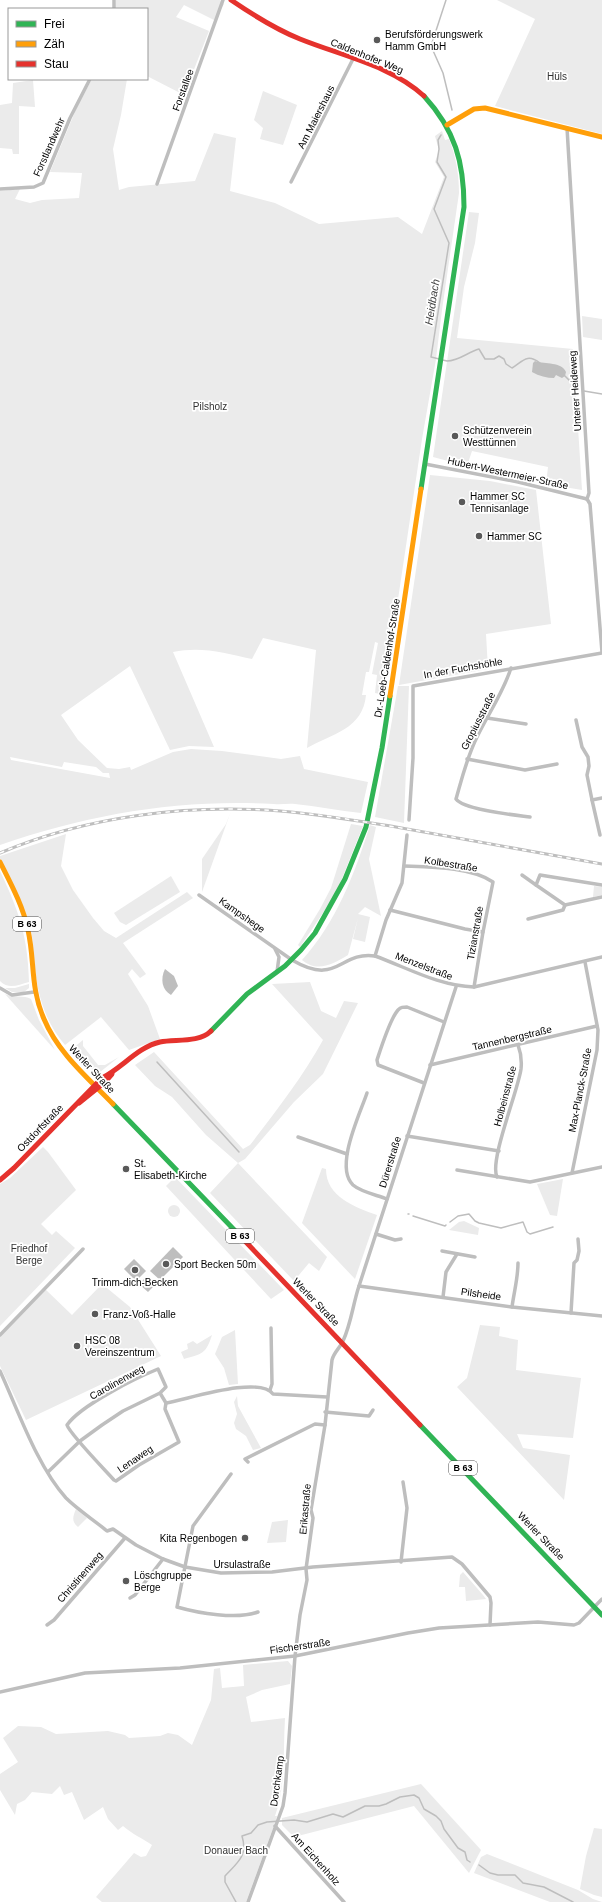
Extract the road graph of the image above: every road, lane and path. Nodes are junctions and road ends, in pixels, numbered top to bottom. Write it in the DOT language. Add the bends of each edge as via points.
graph roads {
  1 [pos="223,0"];
  2 [pos="231,0"];
  3 [pos="353,59"];
  4 [pos="89,80"];
  5 [pos="447,125"];
  6 [pos="567,128"];
  7 [pos="602,137"];
  8 [pos="291,182"];
  9 [pos="156,184"];
  10 [pos="0,189"];
  11 [pos="425,464"];
  12 [pos="587,499"];
  13 [pos="600,624"];
  14 [pos="602,652"];
  15 [pos="511,668"];
  16 [pos="487,718"];
  17 [pos="576,720"];
  18 [pos="526,724"];
  19 [pos="468,759"];
  20 [pos="557,764"];
  21 [pos="602,798"];
  22 [pos="592,800"];
  23 [pos="530,817"];
  24 [pos="408,820"];
  25 [pos="407,835"];
  26 [pos="600,835"];
  27 [pos="0,862"];
  28 [pos="404,866"];
  29 [pos="522,875"];
  30 [pos="493,882"];
  31 [pos="602,885"];
  32 [pos="536,886"];
  33 [pos="199,895"];
  34 [pos="602,897"];
  35 [pos="565,905"];
  36 [pos="390,910"];
  37 [pos="528,919"];
  38 [pos="482,932"];
  39 [pos="274,948"];
  40 [pos="375,956"];
  41 [pos="602,957"];
  42 [pos="292,960"];
  43 [pos="585,962"];
  44 [pos="277,972"];
  45 [pos="456,986"];
  46 [pos="474,987"];
  47 [pos="0,988"];
  48 [pos="34,992"];
  49 [pos="444,1022"];
  50 [pos="597,1026"];
  51 [pos="518,1044"];
  52 [pos="430,1065"];
  53 [pos="424,1083"];
  54 [pos="96,1087"];
  55 [pos="367,1093"];
  56 [pos="407,1136"];
  57 [pos="298,1137"];
  58 [pos="498,1150"];
  59 [pos="347,1154"];
  60 [pos="602,1167"];
  61 [pos="457,1170"];
  62 [pos="572,1173"];
  63 [pos="497,1177"];
  64 [pos="0,1180"];
  65 [pos="387,1199"];
  66 [pos="376,1234"];
  67 [pos="401,1239"];
  68 [pos="578,1239"];
  69 [pos="83,1249"];
  70 [pos="442,1251"];
  71 [pos="457,1254"];
  72 [pos="475,1257"];
  73 [pos="518,1263"];
  74 [pos="359,1286"];
  75 [pos="443,1298"];
  76 [pos="512,1307"];
  77 [pos="572,1313"];
  78 [pos="602,1316"];
  79 [pos="271,1328"];
  80 [pos="0,1334"];
  81 [pos="343,1343"];
  82 [pos="0,1371"];
  83 [pos="270,1390"];
  84 [pos="160,1393"];
  85 [pos="327,1397"];
  86 [pos="166,1404"];
  87 [pos="373,1410"];
  88 [pos="325,1412"];
  89 [pos="325,1425"];
  90 [pos="69,1429"];
  91 [pos="80,1441"];
  92 [pos="248,1462"];
  93 [pos="48,1472"];
  94 [pos="231,1474"];
  95 [pos="403,1482"];
  96 [pos="124,1538"];
  97 [pos="163,1559"];
  98 [pos="401,1562"];
  99 [pos="185,1567"];
  100 [pos="306,1569"];
  101 [pos="130,1598"];
  102 [pos="602,1599"];
  103 [pos="595,1607"];
  104 [pos="258,1612"];
  105 [pos="602,1615"];
  106 [pos="47,1625"];
  107 [pos="490,1625"];
  108 [pos="295,1656"];
  109 [pos="0,1692"];
  110 [pos="277,1822"];
  111 [pos="248,1902"];
  112 [pos="344,1902"];
  1 -- 9 [label="street, Forstallee"];
  2 -- 3 [label="main road, Caldenhofer Weg" via="299,39"];
  3 -- 5 [label="main road, Caldenhofer Weg" via="388,72 408,83 429,101"];
  3 -- 8 [label="street, Am Maiershaus"];
  4 -- 10 [label="street, Forstlandwehr" via="70,118 43,183 34,187"];
  5 -- 6 [label="main road" via="469,111 485,108"];
  5 -- 11 [label="main road, Dr.-Loeb-Caldenhof-Straße" via="459,151 464,172 464,207"];
  6 -- 7 [label="main road"];
  6 -- 12 [label="street, Unterer Heideweg" via="589,493"];
  11 -- 12 [label="street, Hubert-Westermeier-Straße" via="518,482"];
  11 -- 42 [label="main road, Dr.-Loeb-Caldenhof-Straße" via="369,815 352,864 337,894 315,933"];
  12 -- 13 [label="street, Unterer Heideweg" via="590,504"];
  13 -- 14 [label="street, Unterer Heideweg"];
  14 -- 15 [label="street, In der Fuchshöhle"];
  15 -- 16 [label="street, Gropiusstraße"];
  15 -- 24 [label="street, In der Fuchshöhle" via="413,686 413,758"];
  16 -- 18 [label="street"];
  16 -- 19 [label="street, Gropiusstraße"];
  17 -- 22 [label="street" via="582,747 588,757 587,775"];
  19 -- 20 [label="street" via="525,770"];
  19 -- 23 [label="street, Gropiusstraße" via="456,799 459,803"];
  21 -- 22 [label="street"];
  22 -- 26 [label="street"];
  25 -- 28 [label="street"];
  27 -- 48 [label="main road, Werler Straße / B 63" via="26,923"];
  28 -- 30 [label="street, Kolbestraße" via="432,867 473,874"];
  28 -- 36 [label="street" via="402,883"];
  29 -- 32 [label="street"];
  30 -- 38 [label="street, Tizianstraße"];
  31 -- 32 [label="street" via="540,875"];
  32 -- 35 [label="street"];
  33 -- 39 [label="street, Kampshege"];
  34 -- 35 [label="street"];
  35 -- 37 [label="street" via="563,910"];
  36 -- 38 [label="street"];
  36 -- 40 [label="street"];
  38 -- 46 [label="street, Tizianstraße"];
  39 -- 42 [label="street, Kampshege"];
  39 -- 44 [label="street" via="279,962"];
  40 -- 42 [label="street, Menzelstraße" via="362,955 332,969 319,971"];
  40 -- 45 [label="street, Menzelstraße" via="439,982"];
  41 -- 43 [label="street, Menzelstraße"];
  42 -- 44 [label="main road, Dr.-Loeb-Caldenhof-Straße"];
  43 -- 46 [label="street, Menzelstraße"];
  43 -- 50 [label="street, Max-Planck-Straße"];
  44 -- 54 [label="main road, Dr.-Loeb-Caldenhof-Straße" via="247,994 209,1033 193,1039 154,1044 104,1077"];
  45 -- 46 [label="street, Menzelstraße"];
  45 -- 49 [label="street, Dürerstraße"];
  47 -- 48 [label="street" via="12,995"];
  48 -- 54 [label="main road, Werler Straße / B 63" via="55,1041"];
  49 -- 52 [label="street, Dürerstraße"];
  49 -- 53 [label="street" via="402,1007 397,1010 377,1060 378,1065"];
  50 -- 51 [label="street, Tannenbergstraße"];
  50 -- 62 [label="street, Max-Planck-Straße" via="597,1050"];
  51 -- 52 [label="street, Tannenbergstraße"];
  51 -- 58 [label="street, Holbeinstraße" via="521,1070"];
  52 -- 53 [label="street, Dürerstraße"];
  53 -- 56 [label="street, Dürerstraße"];
  54 -- 64 [label="main road, Ostdorfstraße"];
  54 -- 81 [label="main road, Werler Straße / B 63"];
  55 -- 59 [label="street"];
  56 -- 58 [label="street"];
  56 -- 65 [label="street, Dürerstraße"];
  57 -- 59 [label="street"];
  58 -- 63 [label="street, Holbeinstraße" via="495,1169"];
  59 -- 65 [label="street" via="346,1169 349,1181 359,1189"];
  60 -- 62 [label="street"];
  61 -- 63 [label="street"];
  62 -- 63 [label="street" via="530,1182"];
  65 -- 66 [label="street, Dürerstraße"];
  66 -- 67 [label="street" via="395,1240"];
  66 -- 74 [label="street, Dürerstraße"];
  68 -- 77 [label="street" via="579,1251 574,1263"];
  69 -- 80 [label="street"];
  70 -- 71 [label="street"];
  71 -- 72 [label="street"];
  71 -- 75 [label="street" via="446,1272"];
  73 -- 76 [label="street"];
  74 -- 75 [label="street, Pilsheide"];
  74 -- 81 [label="street, Dürerstraße"];
  75 -- 76 [label="street, Pilsheide"];
  76 -- 77 [label="street, Pilsheide"];
  77 -- 78 [label="street, Pilsheide"];
  79 -- 83 [label="street"];
  81 -- 85 [label="street, Erikastraße" via="336,1350 332,1360"];
  81 -- 103 [label="main road, Werler Straße / B 63"];
  82 -- 93 [label="street, Ursulastraße"];
  83 -- 85 [label="street" via="273,1394"];
  83 -- 86 [label="street" via="258,1387 227,1389"];
  84 -- 86 [label="street, Lenaweg"];
  84 -- 90 [label="street, Carolinenweg" via="166,1387 158,1369 102,1398 69,1422"];
  84 -- 91 [label="street" via="123,1411"];
  85 -- 88 [label="street, Erikastraße"];
  86 -- 91 [label="street, Lenaweg" via="165,1409 179,1442 116,1481"];
  87 -- 88 [label="street" via="369,1416"];
  88 -- 89 [label="street, Erikastraße"];
  89 -- 92 [label="street" via="315,1424 245,1459"];
  89 -- 100 [label="street, Erikastraße" via="315,1483"];
  90 -- 91 [label="street, Lenaweg"];
  91 -- 93 [label="street"];
  93 -- 96 [label="street, Ursulastraße" via="67,1499 107,1531 113,1529"];
  94 -- 99 [label="street" via="193,1526"];
  95 -- 98 [label="street" via="406,1508"];
  96 -- 97 [label="street, Ursulastraße"];
  96 -- 106 [label="street, Christinenweg"];
  97 -- 99 [label="street, Ursulastraße"];
  97 -- 101 [label="street"];
  98 -- 100 [label="street, Ursulastraße" via="359,1563"];
  98 -- 107 [label="street, Ursulastraße" via="447,1557 459,1561 490,1598"];
  99 -- 100 [label="street, Ursulastraße" via="204,1571 244,1573"];
  99 -- 104 [label="street" via="177,1607 220,1614 252,1615"];
  100 -- 108 [label="street, Erikastraße" via="307,1580"];
  102 -- 103 [label="street, Fischerstraße"];
  103 -- 105 [label="main road, Werler Straße / B 63"];
  103 -- 107 [label="street, Fischerstraße" via="574,1625 538,1622"];
  107 -- 108 [label="street, Fischerstraße" via="439,1628"];
  108 -- 109 [label="street, Fischerstraße" via="192,1667 92,1672"];
  108 -- 110 [label="street, Dorchkamp" via="285,1793"];
  110 -- 111 [label="street, Dorchkamp"];
  110 -- 112 [label="street, Am Eichenholz"];
}
